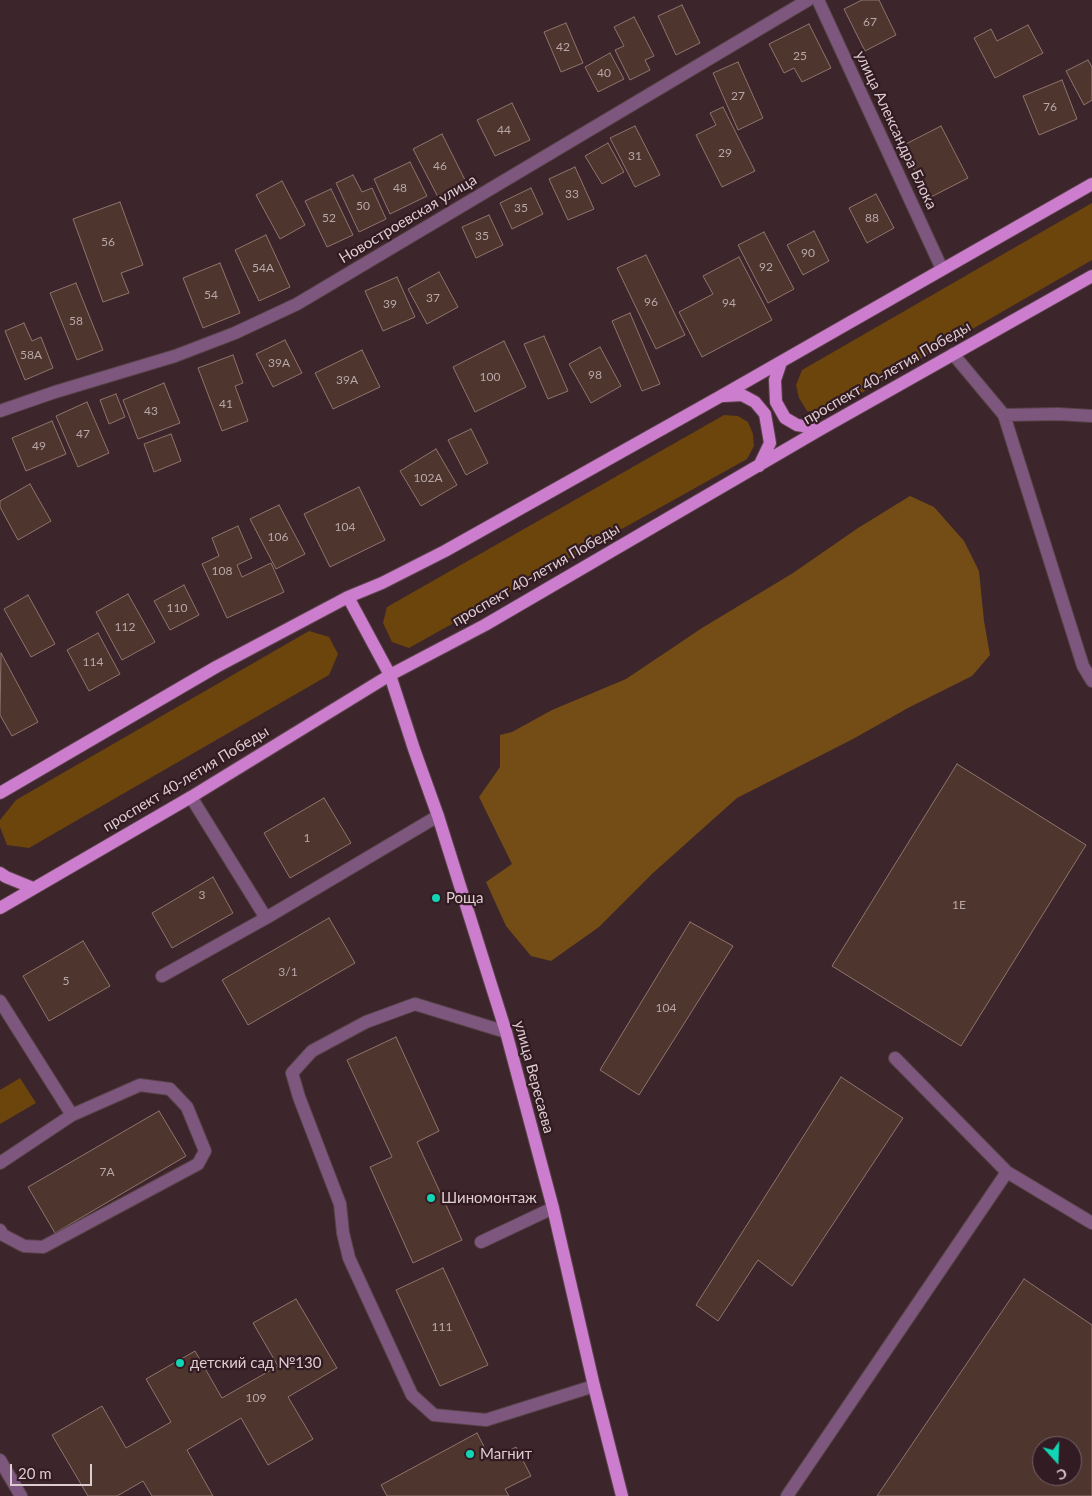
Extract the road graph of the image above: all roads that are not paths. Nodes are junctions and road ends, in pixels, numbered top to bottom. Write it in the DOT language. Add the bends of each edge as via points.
graph roads {
  1 [pos="808,0"];
  2 [pos="824,2"];
  3 [pos="1092,184"];
  4 [pos="942,269"];
  5 [pos="1092,276"];
  6 [pos="953,354"];
  7 [pos="781,362"];
  8 [pos="721,396"];
  9 [pos="0,411"];
  10 [pos="1004,415"];
  11 [pos="1092,416"];
  12 [pos="821,429"];
  13 [pos="759,466"];
  14 [pos="348,597"];
  15 [pos="390,675"];
  16 [pos="1092,681"];
  17 [pos="0,793"];
  18 [pos="192,797"];
  19 [pos="438,816"];
  20 [pos="0,873"];
  21 [pos="33,888"];
  22 [pos="0,908"];
  23 [pos="266,918"];
  24 [pos="162,976"];
  25 [pos="0,1001"];
  26 [pos="506,1032"];
  27 [pos="895,1058"];
  28 [pos="72,1115"];
  29 [pos="0,1163"];
  30 [pos="1007,1172"];
  31 [pos="553,1208"];
  32 [pos="1092,1223"];
  33 [pos="0,1230"];
  34 [pos="481,1242"];
  35 [pos="594,1386"];
  36 [pos="0,1460"];
  37 [pos="618,1495"];
  38 [pos="21,1496"];
  39 [pos="787,1496"];
  1 -- 9 [label="street, Новостроевская улица" via="297,304 175,356"];
  2 -- 4 [label="street, улица Александра Блока"];
  3 -- 4 [label="main road"];
  4 -- 7 [label="main road"];
  5 -- 6 [label="main road, проспект 40-летия Победы"];
  6 -- 10 [label="street"];
  6 -- 12 [label="main road, проспект 40-летия Победы"];
  7 -- 8 [label="main road"];
  7 -- 12 [label="main road" via="775,380 776,402 785,418 797,425"];
  8 -- 13 [label="main road" via="742,395 755,402 765,414 770,442"];
  8 -- 14 [label="main road" via="445,550"];
  10 -- 11 [label="street"];
  10 -- 16 [label="street" via="1083,666"];
  12 -- 13 [label="main road, проспект 40-летия Победы"];
  13 -- 15 [label="main road, проспект 40-летия Победы" via="485,625"];
  14 -- 15 [label="main road, улица Вересаева"];
  14 -- 17 [label="main road" via="216,667"];
  15 -- 18 [label="main road, проспект 40-летия Победы"];
  15 -- 19 [label="main road, улица Вересаева"];
  18 -- 21 [label="main road, проспект 40-летия Победы"];
  18 -- 23 [label="street"];
  19 -- 23 [label="street"];
  19 -- 26 [label="main road, улица Вересаева"];
  20 -- 21 [label="main road"];
  21 -- 22 [label="main road, проспект 40-летия Победы"];
  23 -- 24 [label="street"];
  25 -- 28 [label="street"];
  26 -- 31 [label="main road, улица Вересаева"];
  26 -- 35 [label="street" via="415,1004 366,1022 312,1051 292,1073 340,1204 349,1258 412,1395 434,1415 486,1420"];
  27 -- 30 [label="street"];
  28 -- 29 [label="street"];
  28 -- 33 [label="street" via="140,1085 170,1089 187,1107 206,1151 198,1164 43,1246 24,1246"];
  30 -- 32 [label="street"];
  30 -- 39 [label="street"];
  31 -- 34 [label="street"];
  31 -- 35 [label="main road, улица Вересаева"];
  35 -- 37 [label="main road, улица Вересаева"];
  36 -- 38 [label="street"];
}
